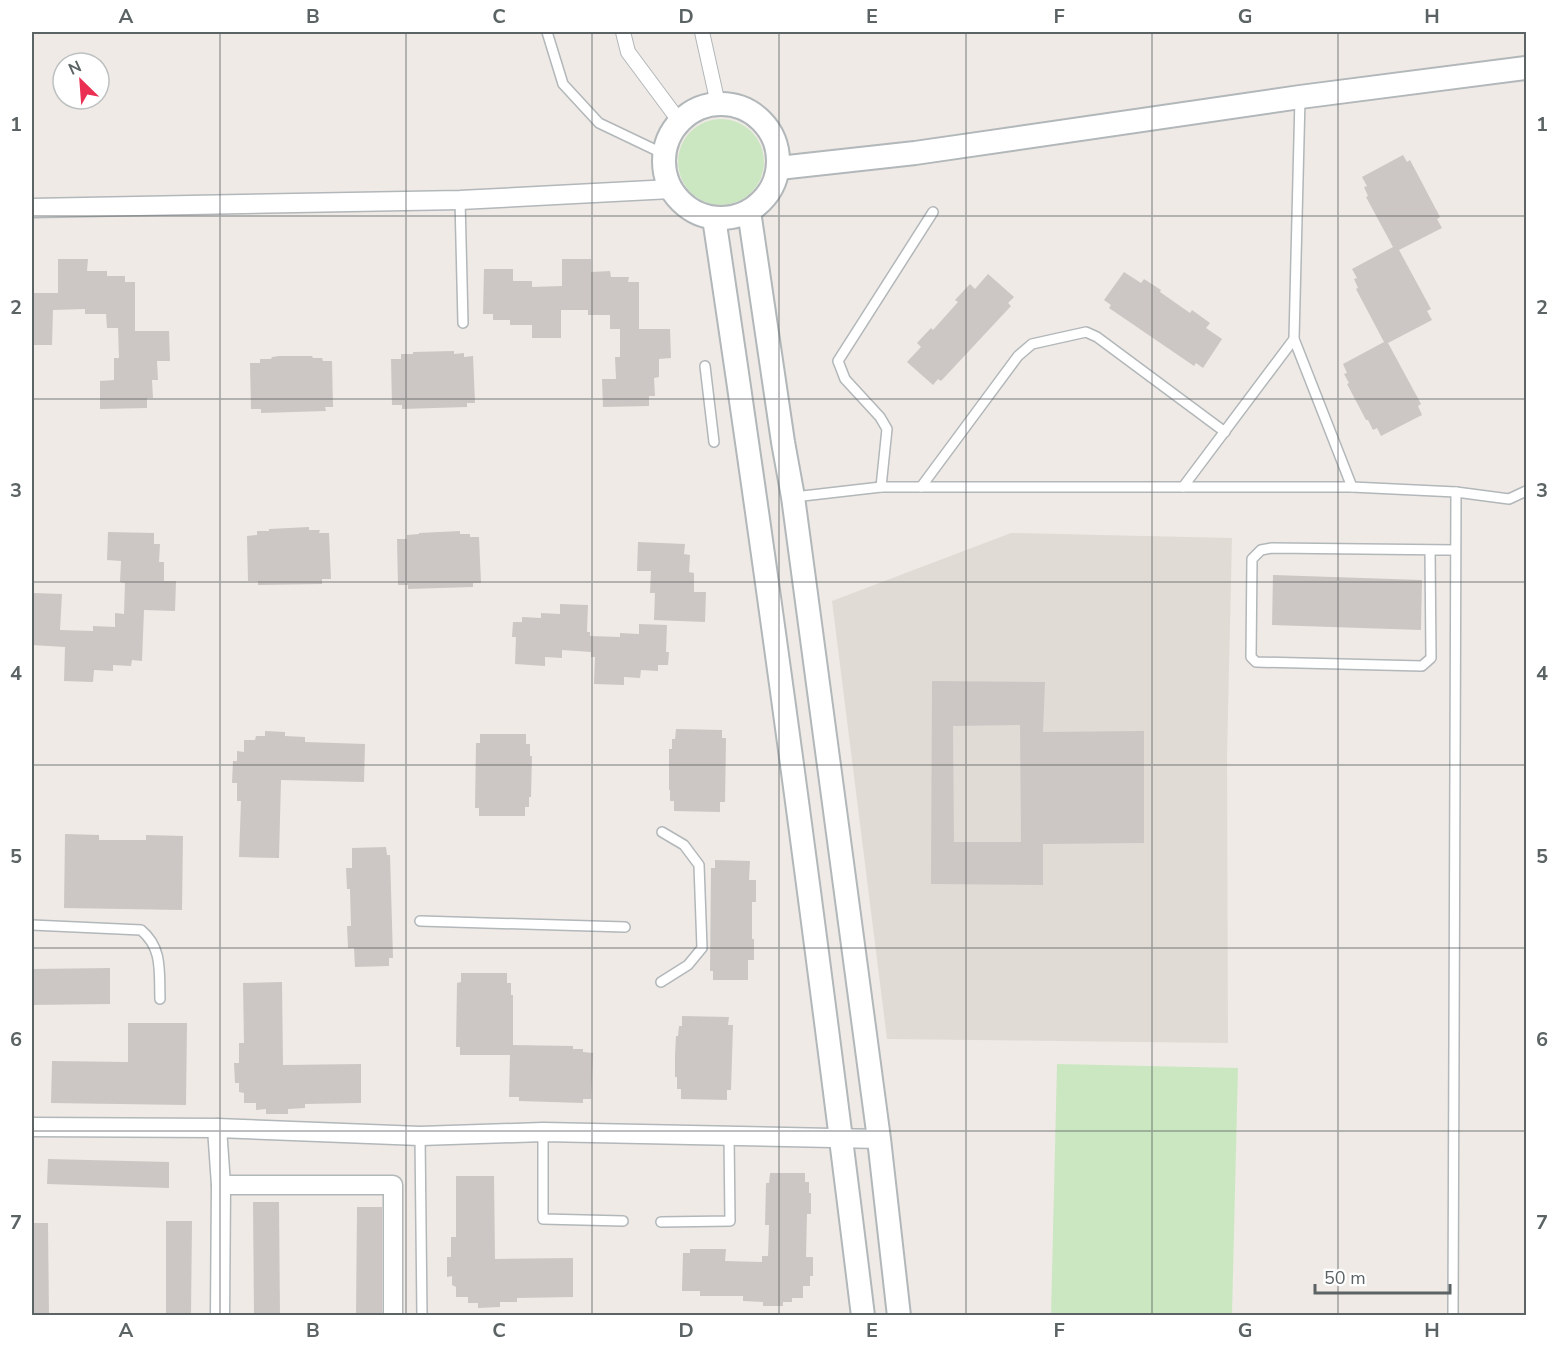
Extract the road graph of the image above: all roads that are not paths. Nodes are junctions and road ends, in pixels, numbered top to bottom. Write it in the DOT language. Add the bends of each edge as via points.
graph roads {
  1 [pos="547,32"];
  2 [pos="623,32"];
  3 [pos="702,32"];
  4 [pos="1527,68"];
  5 [pos="1300,97"];
  6 [pos="718,104"];
  7 [pos="680,122"];
  8 [pos="664,154"];
  9 [pos="779,168"];
  10 [pos="671,189"];
  11 [pos="460,201"];
  12 [pos="32,208"];
  13 [pos="749,211"];
  14 [pos="933,212"];
  15 [pos="714,218"];
  16 [pos="463,322"];
  17 [pos="1294,339"];
  18 [pos="705,366"];
  19 [pos="1225,432"];
  20 [pos="714,442"];
  21 [pos="1183,487"];
  22 [pos="1352,487"];
  23 [pos="881,488"];
  24 [pos="921,488"];
  25 [pos="1527,491"];
  26 [pos="1456,492"];
  27 [pos="793,497"];
  28 [pos="1430,550"];
  29 [pos="1455,550"];
  30 [pos="662,832"];
  31 [pos="420,921"];
  32 [pos="32,926"];
  33 [pos="625,927"];
  34 [pos="661,982"];
  35 [pos="160,999"];
  36 [pos="32,1127"];
  37 [pos="218,1128"];
  38 [pos="543,1132"];
  39 [pos="420,1136"];
  40 [pos="729,1136"];
  41 [pos="841,1139"];
  42 [pos="879,1139"];
  43 [pos="221,1185"];
  44 [pos="623,1221"];
  45 [pos="662,1222"];
  46 [pos="220,1316"];
  47 [pos="393,1316"];
  48 [pos="422,1316"];
  49 [pos="863,1316"];
  50 [pos="899,1316"];
  51 [pos="1453,1316"];
  1 -- 8 [label="lane" via="563,84 599,123"];
  2 -- 7 [label="street" via="628,52"];
  3 -- 6 [label="street"];
  4 -- 5 [label="street"];
  5 -- 9 [label="street" via="915,153"];
  5 -- 17 [label="lane"];
  6 -- 7 [label="street" via="694,110"];
  6 -- 9 [label="street" via="746,109 761,119 772,133"];
  7 -- 8 [label="street" via="669,136"];
  8 -- 10 [label="street"];
  9 -- 13 [label="street" via="763,200"];
  10 -- 11 [label="street"];
  10 -- 15 [label="street" via="689,208"];
  11 -- 12 [label="street"];
  11 -- 16 [label="lane"];
  13 -- 15 [label="street"];
  13 -- 27 [label="street"];
  14 -- 23 [label="lane" via="838,361 845,379 887,429"];
  15 -- 41 [label="street" via="748,442"];
  17 -- 19 [label="lane"];
  17 -- 22 [label="lane"];
  18 -- 20 [label="lane"];
  19 -- 21 [label="lane"];
  19 -- 24 [label="lane" via="1086,332 1032,344 1018,356"];
  21 -- 22 [label="lane"];
  21 -- 24 [label="lane"];
  22 -- 26 [label="lane"];
  23 -- 24 [label="lane"];
  23 -- 27 [label="lane"];
  25 -- 26 [label="lane" via="1509,499"];
  26 -- 29 [label="lane"];
  27 -- 42 [label="street"];
  28 -- 28 [label="lane" via="1260,550 1252,559 1251,657 1256,662 1422,666 1431,658"];
  28 -- 29 [label="lane"];
  29 -- 51 [label="lane"];
  30 -- 34 [label="lane" via="684,845 699,865 702,948 687,965"];
  31 -- 33 [label="lane"];
  32 -- 35 [label="lane" via="141,930 151,938 157,952"];
  36 -- 37 [label="street"];
  37 -- 39 [label="street"];
  37 -- 43 [label="street"];
  38 -- 39 [label="street"];
  38 -- 40 [label="street"];
  38 -- 44 [label="lane" via="543,1219"];
  39 -- 48 [label="lane"];
  40 -- 41 [label="street"];
  40 -- 45 [label="lane" via="730,1221"];
  41 -- 42 [label="street"];
  41 -- 49 [label="street"];
  42 -- 50 [label="street"];
  43 -- 46 [label="street"];
  43 -- 47 [label="street" via="393,1185"];
}
